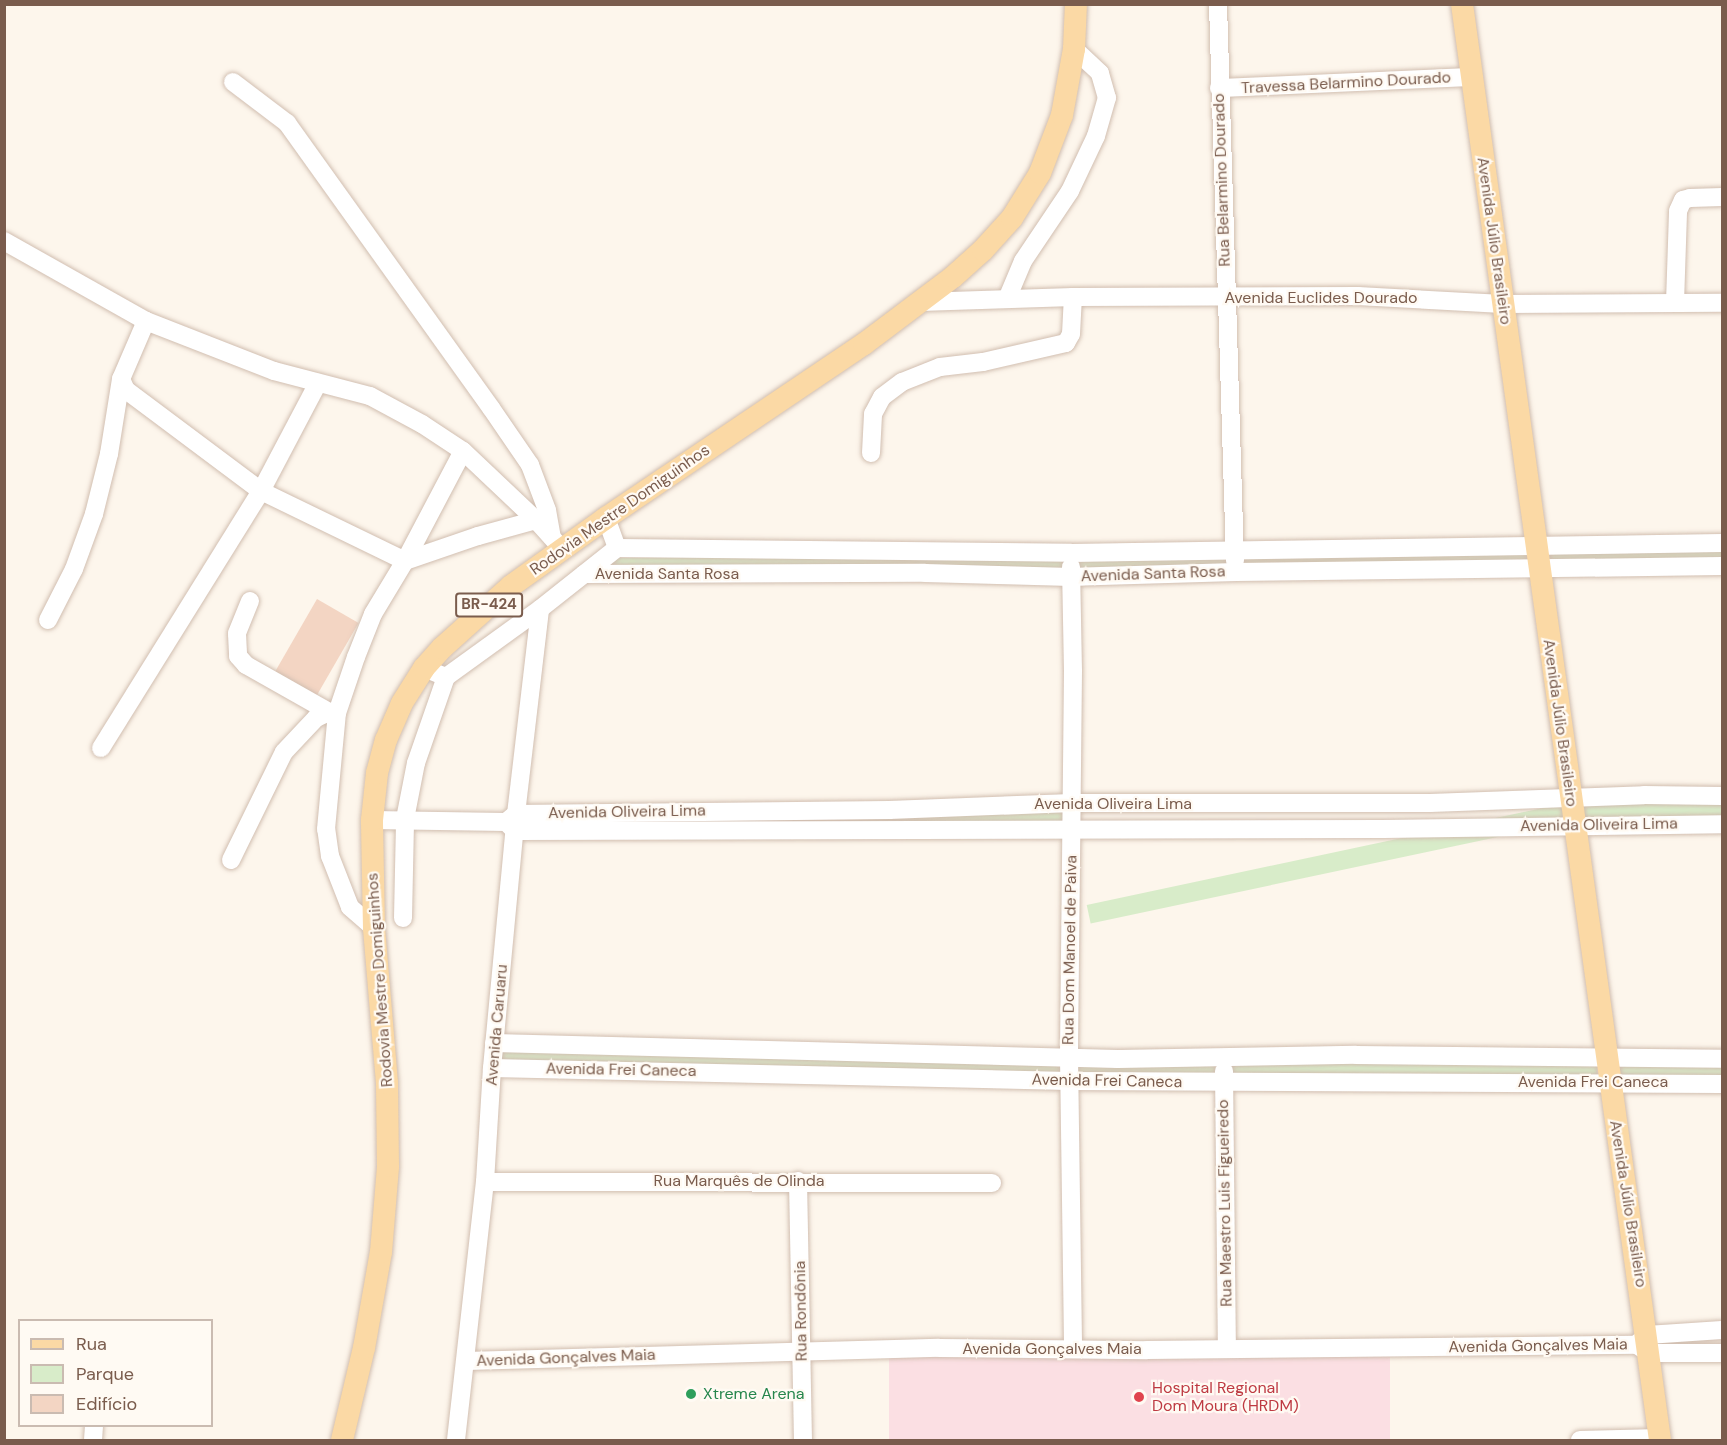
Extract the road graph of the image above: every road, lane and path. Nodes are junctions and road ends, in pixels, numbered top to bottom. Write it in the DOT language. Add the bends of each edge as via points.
graph roads {
  1 [pos="1076,4"];
  2 [pos="1218,4"];
  3 [pos="1462,4"];
  4 [pos="1074,49"];
  5 [pos="1472,77"];
  6 [pos="233,82"];
  7 [pos="1219,88"];
  8 [pos="1722,197"];
  9 [pos="4,241"];
  10 [pos="1072,297"];
  11 [pos="1226,297"];
  12 [pos="1007,299"];
  13 [pos="920,302"];
  14 [pos="1675,303"];
  15 [pos="1722,303"];
  16 [pos="1503,304"];
  17 [pos="146,321"];
  18 [pos="121,379"];
  19 [pos="318,382"];
  20 [pos="463,451"];
  21 [pos="871,453"];
  22 [pos="261,491"];
  23 [pos="606,518"];
  24 [pos="536,520"];
  25 [pos="557,543"];
  26 [pos="1722,543"];
  27 [pos="1536,546"];
  28 [pos="617,548"];
  29 [pos="1235,551"];
  30 [pos="1071,553"];
  31 [pos="405,561"];
  32 [pos="1722,566"];
  33 [pos="1539,570"];
  34 [pos="1236,572"];
  35 [pos="584,574"];
  36 [pos="1071,576"];
  37 [pos="250,601"];
  38 [pos="540,609"];
  39 [pos="48,620"];
  40 [pos="424,668"];
  41 [pos="446,677"];
  42 [pos="333,713"];
  43 [pos="101,748"];
  44 [pos="1722,796"];
  45 [pos="1570,800"];
  46 [pos="1072,803"];
  47 [pos="673,811"];
  48 [pos="405,819"];
  49 [pos="372,820"];
  50 [pos="512,822"];
  51 [pos="1722,824"];
  52 [pos="1574,825"];
  53 [pos="1071,829"];
  54 [pos="672,830"];
  55 [pos="231,860"];
  56 [pos="403,918"];
  57 [pos="374,928"];
  58 [pos="494,1043"];
  59 [pos="665,1047"];
  60 [pos="1069,1057"];
  61 [pos="1224,1057"];
  62 [pos="1606,1057"];
  63 [pos="1722,1059"];
  64 [pos="492,1068"];
  65 [pos="664,1070"];
  66 [pos="1069,1081"];
  67 [pos="1609,1081"];
  68 [pos="1224,1082"];
  69 [pos="1722,1084"];
  70 [pos="798,1181"];
  71 [pos="486,1182"];
  72 [pos="993,1183"];
  73 [pos="1722,1330"];
  74 [pos="1644,1344"];
  75 [pos="1073,1348"];
  76 [pos="1227,1349"];
  77 [pos="803,1350"];
  78 [pos="1722,1353"];
  79 [pos="466,1361"];
  80 [pos="1660,1439"];
  81 [pos="342,1440"];
  82 [pos="456,1440"];
  83 [pos="803,1440"];
  84 [pos="1580,1440"];
  1 -- 4 [label="main road, Rodovia Mestre Domiguinhos / BR-424"];
  2 -- 7 [label="street, Rua Belarmino Dourado"];
  3 -- 5 [label="main road, Avenida Júlio Brasileiro"];
  4 -- 12 [label="street" via="1100,74 1107,98 1096,136 1070,191 1023,261"];
  4 -- 13 [label="main road, Rodovia Mestre Domiguinhos / BR-424" via="1062,115 1040,173 1012,218 983,250"];
  5 -- 7 [label="street, Travessa Belarmino Dourado"];
  5 -- 16 [label="main road, Avenida Júlio Brasileiro"];
  6 -- 25 [label="street" via="287,123 491,408 530,465"];
  7 -- 11 [label="street, Rua Belarmino Dourado"];
  8 -- 14 [label="street" via="1683,200 1678,211"];
  9 -- 17 [label="street"];
  10 -- 11 [label="street, Avenida Euclides Dourado"];
  10 -- 12 [label="street, Avenida Euclides Dourado"];
  10 -- 21 [label="street" via="1071,334 1066,343 940,368 902,382 882,398 873,414"];
  11 -- 16 [label="street, Avenida Euclides Dourado" via="1358,296"];
  11 -- 29 [label="street, Rua Belarmino Dourado"];
  12 -- 13 [label="street, Avenida Euclides Dourado"];
  13 -- 23 [label="main road, Rodovia Mestre Domiguinhos / BR-424"];
  14 -- 15 [label="street, Avenida Euclides Dourado"];
  14 -- 16 [label="street, Avenida Euclides Dourado"];
  16 -- 27 [label="main road, Avenida Júlio Brasileiro"];
  17 -- 18 [label="street"];
  17 -- 19 [label="street" via="274,371"];
  18 -- 22 [label="street" via="126,390"];
  18 -- 39 [label="street" via="109,454 88,531"];
  19 -- 20 [label="street" via="370,396"];
  19 -- 22 [label="street"];
  20 -- 24 [label="street"];
  20 -- 31 [label="street"];
  22 -- 31 [label="street"];
  22 -- 43 [label="street"];
  23 -- 25 [label="main road, Rodovia Mestre Domiguinhos / BR-424"];
  23 -- 28 [label="street"];
  24 -- 25 [label="street"];
  24 -- 31 [label="street"];
  25 -- 40 [label="main road, Rodovia Mestre Domiguinhos / BR-424"];
  26 -- 27 [label="street, Avenida Santa Rosa"];
  27 -- 29 [label="street, Avenida Santa Rosa"];
  27 -- 33 [label="main road, Avenida Júlio Brasileiro"];
  28 -- 30 [label="street, Avenida Santa Rosa"];
  28 -- 35 [label="street"];
  29 -- 30 [label="street, Avenida Santa Rosa"];
  29 -- 34 [label="street, Rua Belarmino Dourado"];
  30 -- 36 [label="street, Rua Dom Manoel de Paiva"];
  31 -- 42 [label="street" via="373,614"];
  32 -- 33 [label="street, Avenida Santa Rosa"];
  33 -- 34 [label="street, Avenida Santa Rosa"];
  33 -- 45 [label="main road, Avenida Júlio Brasileiro"];
  34 -- 36 [label="street, Avenida Santa Rosa"];
  35 -- 36 [label="street, Avenida Santa Rosa"];
  35 -- 38 [label="street"];
  36 -- 46 [label="street, Rua Dom Manoel de Paiva"];
  37 -- 42 [label="street" via="237,634 238,656 246,665"];
  38 -- 41 [label="street"];
  38 -- 50 [label="street, Avenida Caruaru"];
  40 -- 41 [label="street"];
  40 -- 49 [label="main road, Rodovia Mestre Domiguinhos / BR-424" via="386,740 377,773"];
  41 -- 48 [label="street" via="416,763"];
  42 -- 55 [label="street" via="310,723 284,752"];
  42 -- 57 [label="street" via="326,812 330,856 350,907"];
  44 -- 45 [label="street, Avenida Oliveira Lima" via="1644,795"];
  45 -- 46 [label="street, Avenida Oliveira Lima"];
  45 -- 52 [label="main road, Avenida Júlio Brasileiro"];
  46 -- 47 [label="street, Avenida Oliveira Lima" via="889,810"];
  46 -- 53 [label="street, Rua Dom Manoel de Paiva"];
  47 -- 50 [label="street, Avenida Oliveira Lima"];
  47 -- 54 [label="street"];
  48 -- 49 [label="street, Avenida Oliveira Lima"];
  48 -- 50 [label="street, Avenida Oliveira Lima"];
  48 -- 56 [label="street"];
  49 -- 57 [label="main road, Rodovia Mestre Domiguinhos / BR-424"];
  50 -- 54 [label="street, Avenida Oliveira Lima"];
  50 -- 58 [label="street, Avenida Caruaru"];
  51 -- 52 [label="street, Avenida Oliveira Lima"];
  52 -- 53 [label="street, Avenida Oliveira Lima"];
  52 -- 62 [label="main road, Avenida Júlio Brasileiro"];
  53 -- 54 [label="street, Avenida Oliveira Lima"];
  53 -- 60 [label="street, Rua Dom Manoel de Paiva"];
  57 -- 81 [label="main road, Rodovia Mestre Domiguinhos / BR-424" via="387,1083 388,1166 381,1252"];
  58 -- 59 [label="street, Avenida Frei Caneca"];
  58 -- 64 [label="street, Avenida Caruaru"];
  59 -- 60 [label="street, Avenida Frei Caneca"];
  59 -- 65 [label="street"];
  60 -- 61 [label="street, Avenida Frei Caneca"];
  60 -- 66 [label="street, Rua Dom Manoel de Paiva"];
  61 -- 62 [label="street, Avenida Frei Caneca"];
  61 -- 68 [label="street, Rua Maestro Luis Figueiredo"];
  62 -- 63 [label="street, Avenida Frei Caneca"];
  62 -- 67 [label="main road, Avenida Júlio Brasileiro"];
  64 -- 65 [label="street, Avenida Frei Caneca"];
  64 -- 71 [label="street, Avenida Caruaru"];
  65 -- 66 [label="street, Avenida Frei Caneca"];
  66 -- 68 [label="street, Avenida Frei Caneca"];
  66 -- 75 [label="street, Rua Dom Manoel de Paiva"];
  67 -- 68 [label="street, Avenida Frei Caneca"];
  67 -- 69 [label="street, Avenida Frei Caneca"];
  67 -- 74 [label="main road, Avenida Júlio Brasileiro"];
  68 -- 76 [label="street, Rua Maestro Luis Figueiredo"];
  70 -- 71 [label="street, Rua Marquês de Olinda"];
  70 -- 72 [label="street, Rua Marquês de Olinda"];
  70 -- 77 [label="street, Rua Rondônia"];
  71 -- 79 [label="street, Avenida Caruaru"];
  73 -- 74 [label="street, Avenida Gonçalves Maia"];
  74 -- 76 [label="street, Avenida Gonçalves Maia"];
  74 -- 78 [label="street, Avenida Gonçalves Maia"];
  74 -- 80 [label="main road, Avenida Júlio Brasileiro"];
  75 -- 76 [label="street, Avenida Gonçalves Maia"];
  75 -- 77 [label="street, Avenida Gonçalves Maia"];
  77 -- 79 [label="street, Avenida Gonçalves Maia"];
  77 -- 83 [label="street, Rua Rondônia"];
  79 -- 82 [label="street, Avenida Caruaru"];
  80 -- 84 [label="street"];
}
